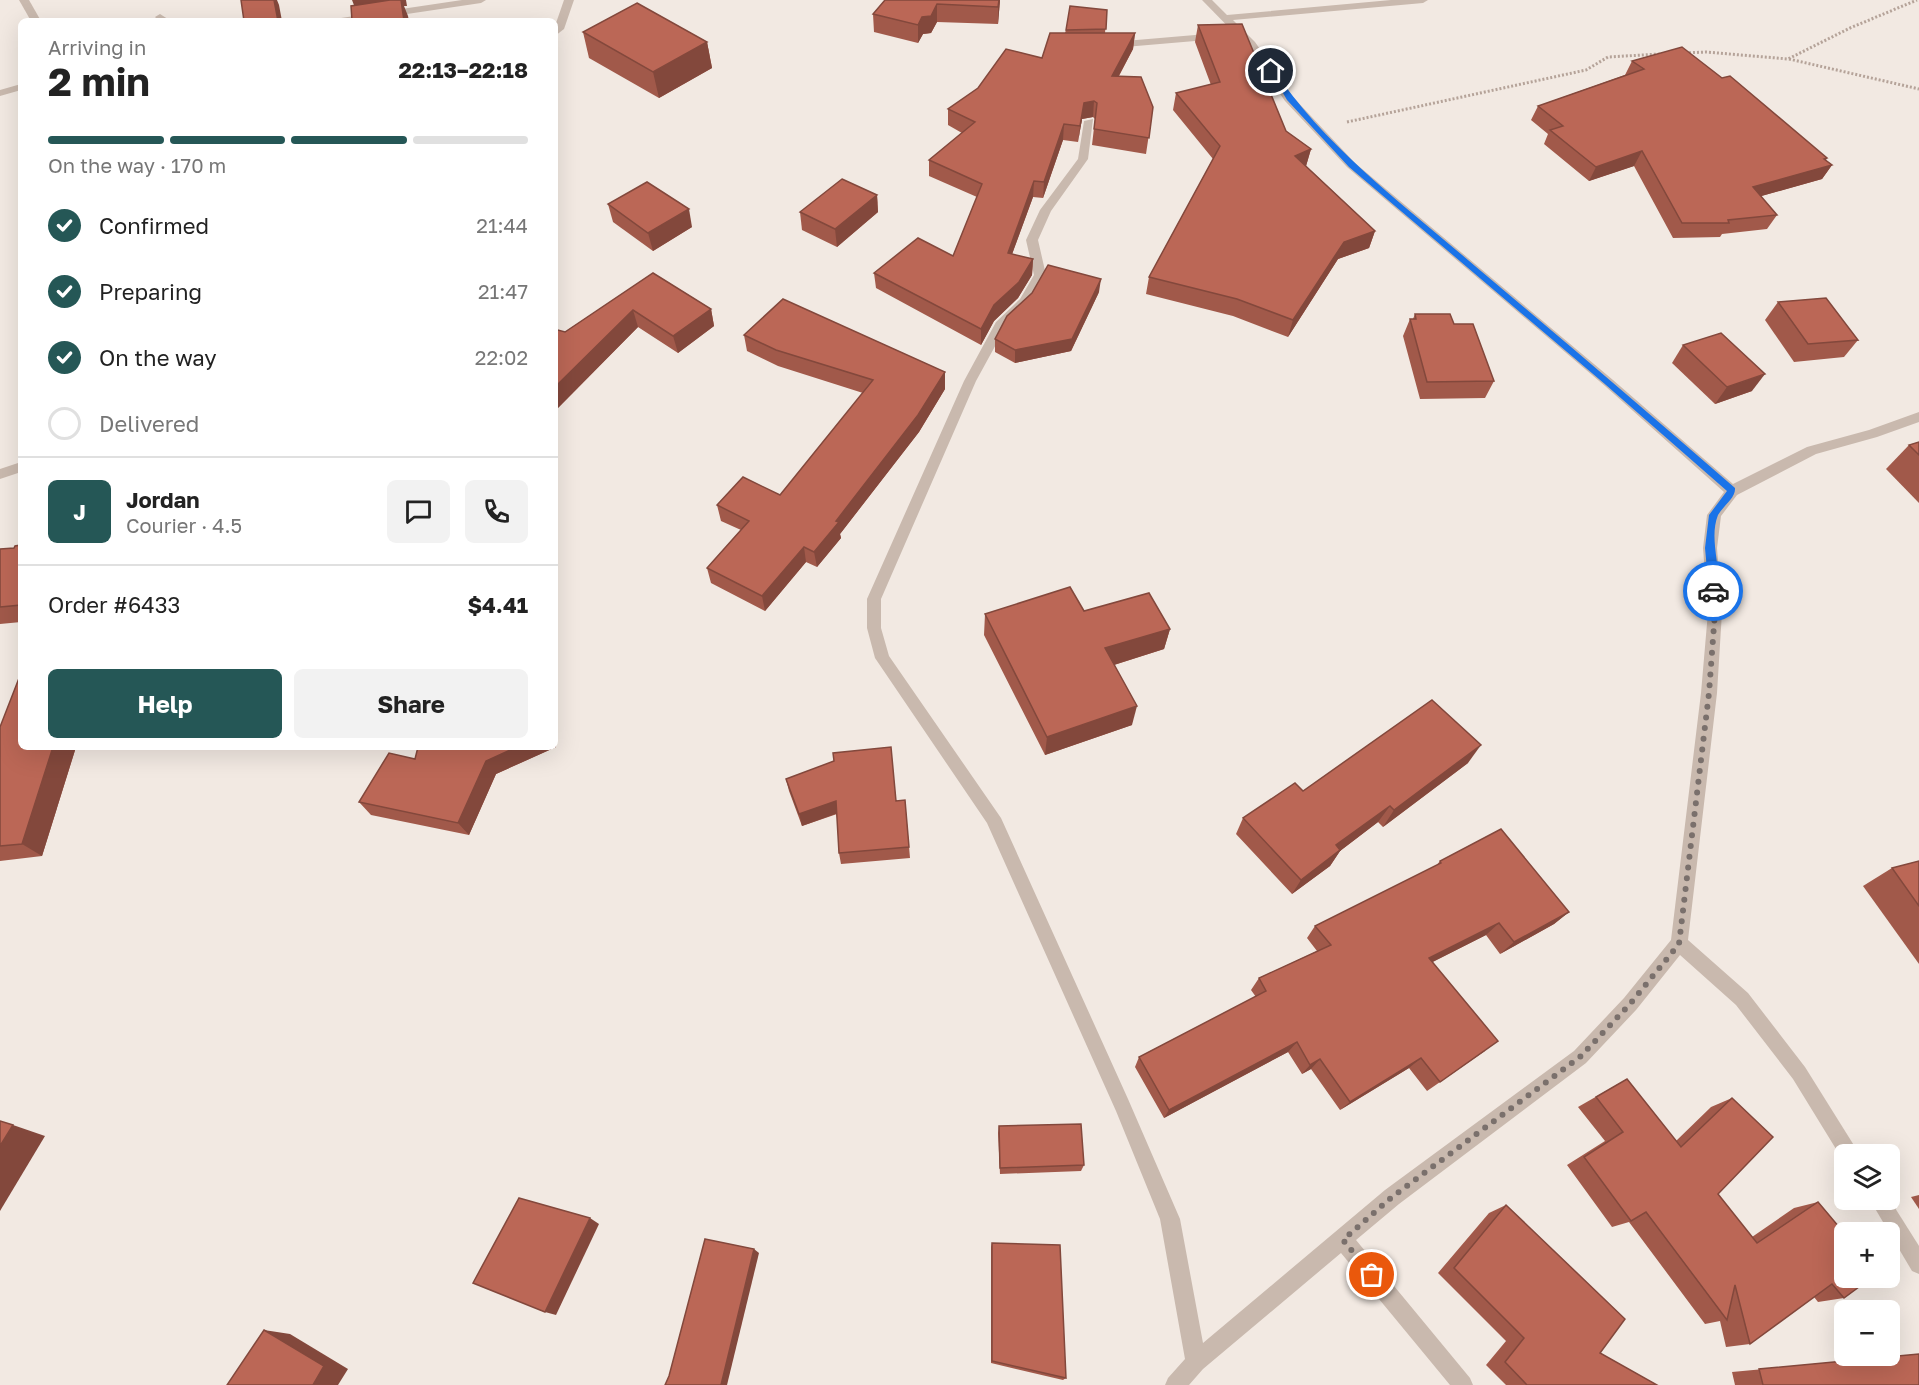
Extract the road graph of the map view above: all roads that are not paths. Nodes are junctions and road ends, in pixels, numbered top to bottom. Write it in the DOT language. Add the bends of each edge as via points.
graph roads {
  1 [pos="24,0"];
  2 [pos="481,0"];
  3 [pos="569,0"];
  4 [pos="1207,0"];
  5 [pos="1423,0"];
  6 [pos="34,18"];
  7 [pos="361,18"];
  8 [pos="1225,18"];
  9 [pos="558,29"];
  10 [pos="1235,29"];
  11 [pos="1105,45"];
  12 [pos="18,88"];
  13 [pos="0,93"];
  14 [pos="1089,121"];
  15 [pos="1919,417"];
  16 [pos="18,468"];
  17 [pos="0,474"];
  18 [pos="1732,491"];
  19 [pos="1679,944"];
  20 [pos="1844,1144"];
  21 [pos="1885,1210"];
  22 [pos="1343,1240"];
  23 [pos="1919,1264"];
  24 [pos="1196,1362"];
  25 [pos="1175,1385"];
  26 [pos="1463,1385"];
  1 -- 6 [label="street"];
  2 -- 7 [label="street"];
  3 -- 9 [label="street"];
  4 -- 8 [label="street"];
  5 -- 8 [label="street"];
  8 -- 10 [label="street"];
  10 -- 11 [label="street" via="1195,38"];
  10 -- 18 [label="street" via="1251,44 1289,99 1352,165"];
  12 -- 13 [label="street"];
  14 -- 24 [label="street" via="1083,159 1046,210 1032,240 1040,275 1025,302 1000,325 970,381 874,599 874,628 882,658 993,818 1122,1105 1170,1218"];
  15 -- 18 [label="street" via="1812,450"];
  16 -- 17 [label="street"];
  18 -- 19 [label="street" via="1714,515 1710,548 1715,612 1709,693"];
  19 -- 20 [label="street" via="1742,999 1799,1072"];
  19 -- 22 [label="street" via="1580,1057 1392,1197"];
  21 -- 23 [label="street"];
  22 -- 24 [label="street"];
  22 -- 26 [label="street"];
  24 -- 25 [label="street"];
}
